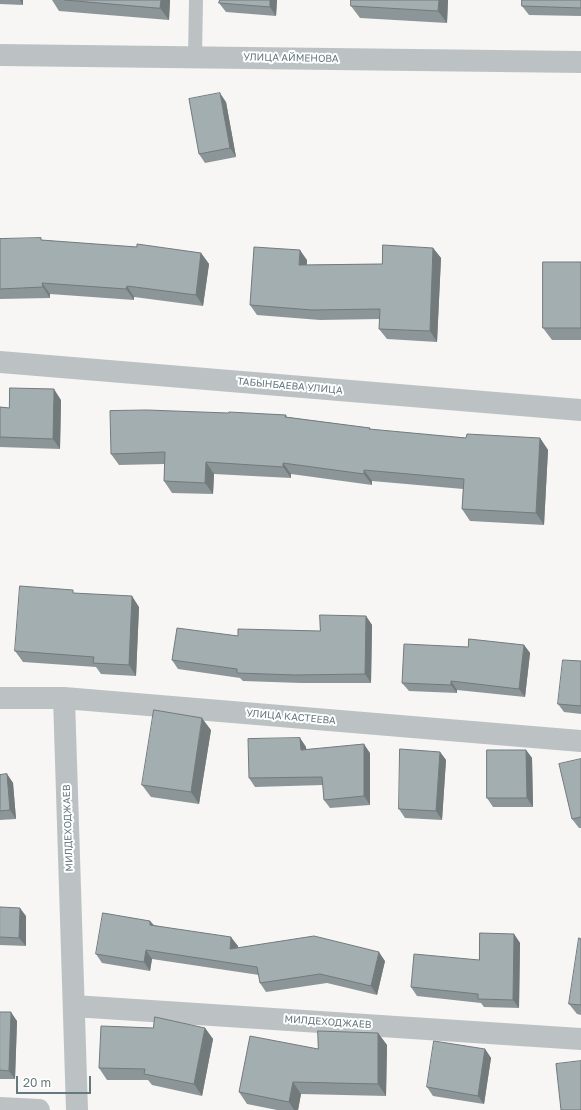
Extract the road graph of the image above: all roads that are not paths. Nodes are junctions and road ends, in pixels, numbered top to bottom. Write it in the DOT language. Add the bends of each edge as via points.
graph roads {
  1 [pos="196,0"];
  2 [pos="0,55"];
  3 [pos="195,57"];
  4 [pos="581,62"];
  5 [pos="0,362"];
  6 [pos="581,410"];
  7 [pos="0,698"];
  8 [pos="64,698"];
  9 [pos="581,741"];
  10 [pos="74,1006"];
  11 [pos="581,1039"];
  12 [pos="0,1108"];
  13 [pos="39,1110"];
  14 [pos="77,1110"];
  1 -- 3 [label="lane"];
  2 -- 3 [label="street, УЛИЦА АЙМЕНОВА"];
  3 -- 4 [label="street, УЛИЦА АЙМЕНОВА"];
  5 -- 6 [label="street, ТАБЫНБАЕВА УЛИЦА"];
  7 -- 8 [label="street, УЛИЦА КАСТЕЕВА"];
  8 -- 9 [label="street, УЛИЦА КАСТЕЕВА"];
  8 -- 10 [label="street, МИЛДЕХОДЖАЕВ"];
  10 -- 11 [label="street, МИЛДЕХОДЖАЕВ"];
  10 -- 14 [label="street, МИЛДЕХОДЖАЕВ"];
  12 -- 13 [label="street"];
}
